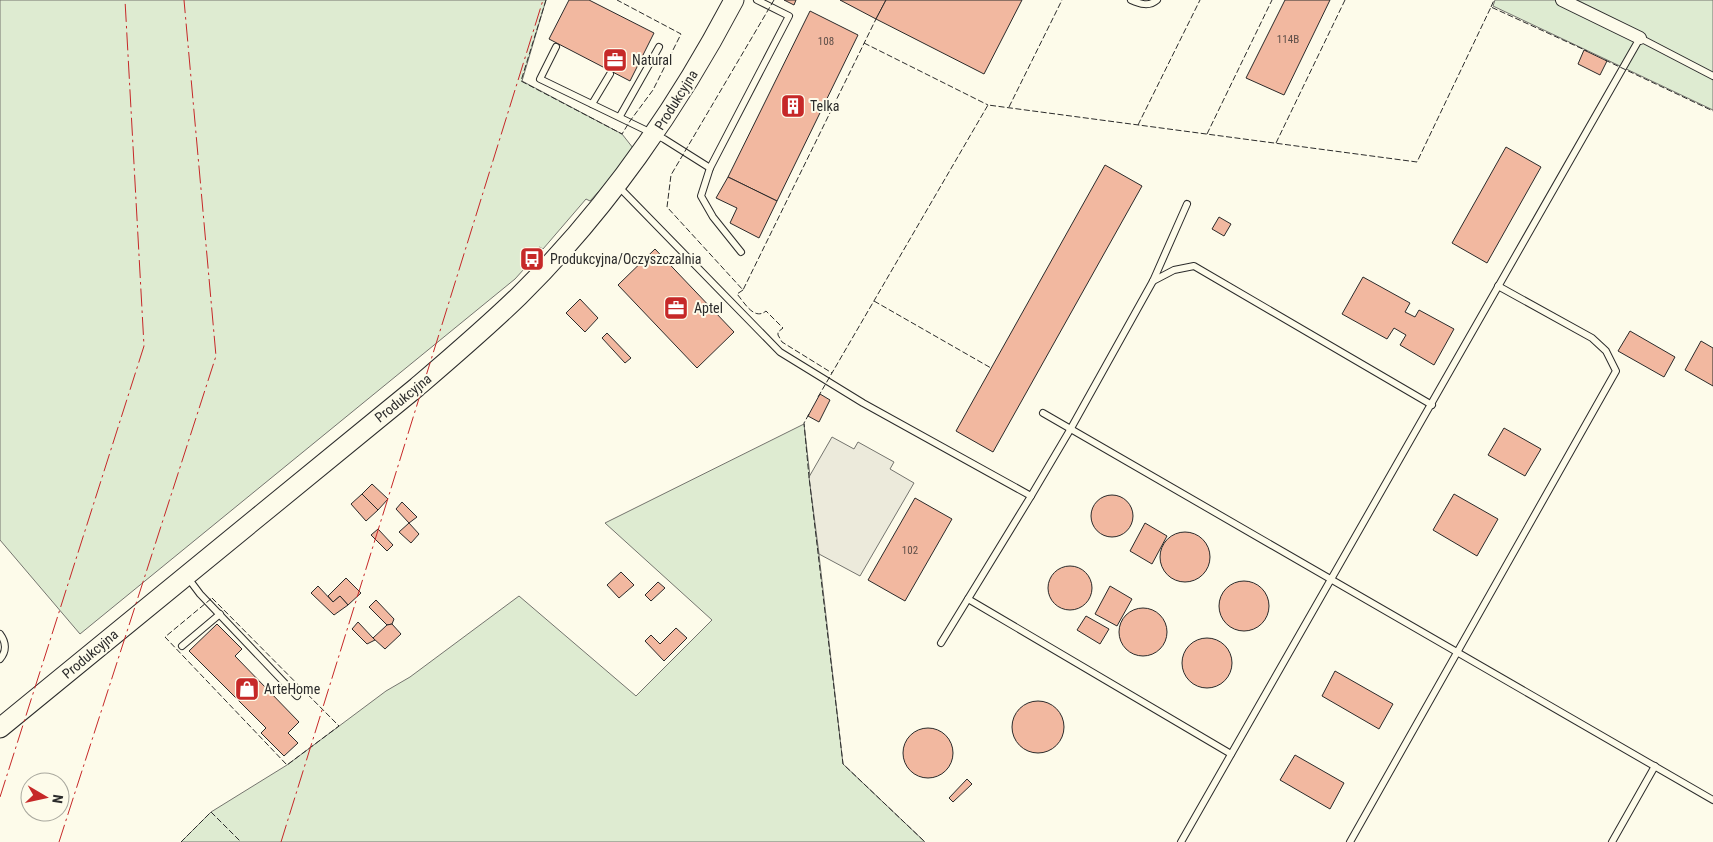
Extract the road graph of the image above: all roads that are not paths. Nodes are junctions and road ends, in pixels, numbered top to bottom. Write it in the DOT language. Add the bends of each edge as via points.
graph roads {
  1 [pos="734,0"];
  2 [pos="757,0"];
  3 [pos="1131,0"];
  4 [pos="1157,0"];
  5 [pos="1562,0"];
  6 [pos="1640,38"];
  7 [pos="659,47"];
  8 [pos="556,48"];
  9 [pos="610,74"];
  10 [pos="1713,76"];
  11 [pos="592,104"];
  12 [pos="620,116"];
  13 [pos="654,134"];
  14 [pos="710,168"];
  15 [pos="617,185"];
  16 [pos="1186,204"];
  17 [pos="741,252"];
  18 [pos="1153,282"];
  19 [pos="1498,286"];
  20 [pos="1432,404"];
  21 [pos="1043,413"];
  22 [pos="1070,430"];
  23 [pos="1030,496"];
  24 [pos="186,575"];
  25 [pos="1331,580"];
  26 [pos="968,599"];
  27 [pos="220,614"];
  28 [pos="0,634"];
  29 [pos="941,643"];
  30 [pos="182,646"];
  31 [pos="1456,652"];
  32 [pos="0,659"];
  33 [pos="297,696"];
  34 [pos="0,728"];
  35 [pos="1231,754"];
  36 [pos="1655,766"];
  37 [pos="1713,800"];
  38 [pos="1180,842"];
  39 [pos="1350,842"];
  40 [pos="1612,842"];
  1 -- 13 [label="street, Produkcyjna"];
  2 -- 14 [label="lane" via="789,16"];
  3 -- 4 [label="lane" via="1146,5"];
  5 -- 6 [label="street"];
  6 -- 10 [label="lane"];
  6 -- 19 [label="lane"];
  7 -- 12 [label="lane"];
  8 -- 11 [label="lane" via="540,79"];
  9 -- 11 [label="lane"];
  11 -- 12 [label="lane"];
  12 -- 13 [label="lane"];
  13 -- 14 [label="lane"];
  13 -- 15 [label="street, Produkcyjna"];
  14 -- 17 [label="lane" via="701,196"];
  15 -- 23 [label="lane" via="780,352 826,382"];
  15 -- 24 [label="street, Produkcyjna" via="534,281 472,340"];
  16 -- 18 [label="lane"];
  18 -- 20 [label="lane" via="1174,270 1194,266"];
  18 -- 22 [label="lane"];
  19 -- 20 [label="lane"];
  19 -- 31 [label="lane" via="1592,338 1606,351 1616,371"];
  20 -- 25 [label="lane"];
  21 -- 22 [label="lane"];
  22 -- 23 [label="lane"];
  22 -- 25 [label="lane"];
  23 -- 26 [label="lane"];
  24 -- 27 [label="lane"];
  24 -- 34 [label="street, Produkcyjna"];
  25 -- 31 [label="lane"];
  25 -- 35 [label="lane"];
  26 -- 29 [label="lane"];
  26 -- 35 [label="lane"];
  27 -- 30 [label="lane"];
  27 -- 33 [label="lane"];
  28 -- 32 [label="lane" via="6,647"];
  31 -- 36 [label="lane"];
  31 -- 39 [label="lane"];
  35 -- 38 [label="lane"];
  36 -- 37 [label="lane"];
  36 -- 40 [label="lane"];
}
